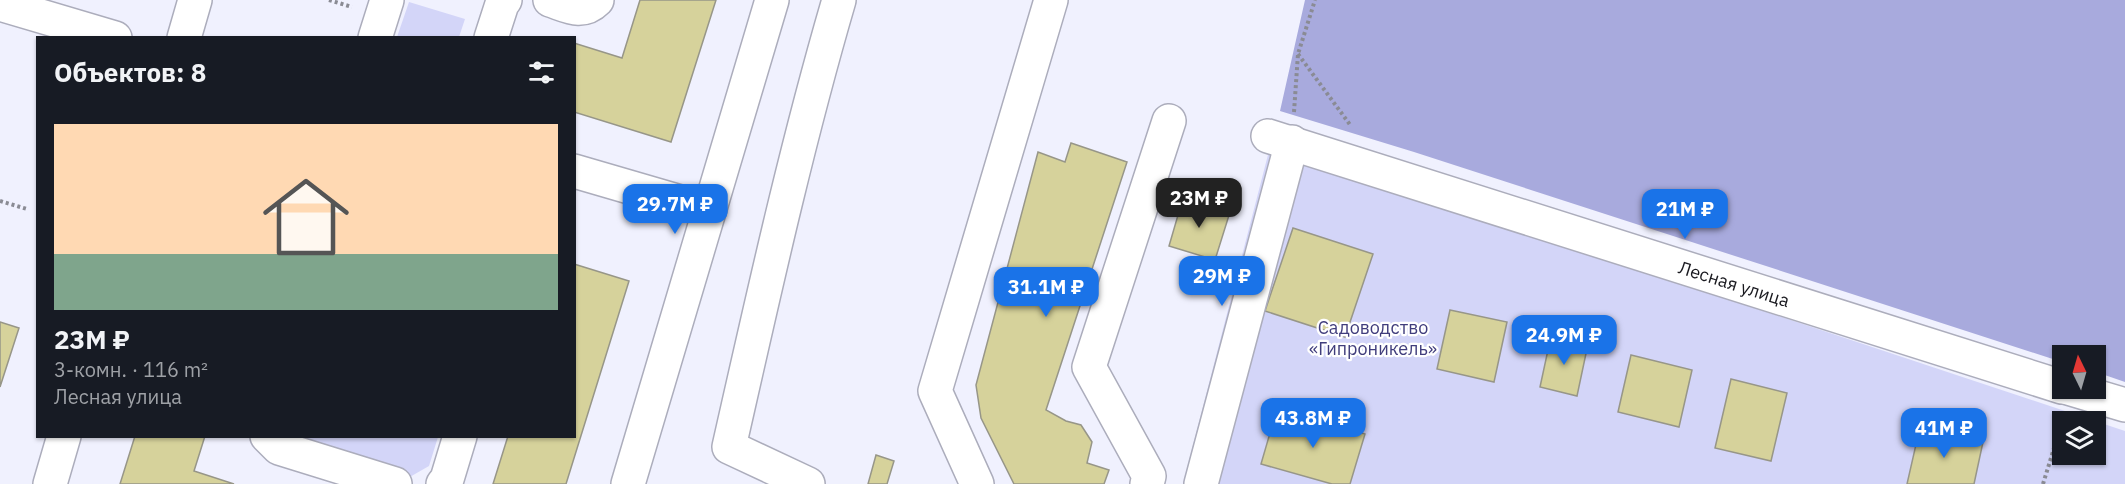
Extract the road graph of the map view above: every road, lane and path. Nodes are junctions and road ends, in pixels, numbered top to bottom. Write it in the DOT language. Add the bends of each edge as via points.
graph roads {
  1 [pos="195,0"];
  2 [pos="387,0"];
  3 [pos="505,0"];
  4 [pos="550,0"];
  5 [pos="597,0"];
  6 [pos="772,0"];
  7 [pos="839,0"];
  8 [pos="1051,0"];
  9 [pos="1315,0"];
  10 [pos="0,4"];
  11 [pos="108,36"];
  12 [pos="185,36"];
  13 [pos="376,36"];
  14 [pos="492,36"];
  15 [pos="1298,54"];
  16 [pos="1169,121"];
  17 [pos="1351,127"];
  18 [pos="1280,139"];
  19 [pos="576,172"];
  20 [pos="0,201"];
  21 [pos="27,209"];
  22 [pos="708,210"];
  23 [pos="2052,383"];
  24 [pos="2064,399"];
  25 [pos="2105,399"];
  26 [pos="2125,405"];
  27 [pos="63,438"];
  28 [pos="269,438"];
  29 [pos="459,438"];
  30 [pos="50,484"];
  31 [pos="395,484"];
  32 [pos="443,484"];
  33 [pos="628,484"];
  34 [pos="808,484"];
  35 [pos="977,484"];
  36 [pos="1147,484"];
  37 [pos="1201,484"];
  38 [pos="2043,484"];
  1 -- 12 [label="street"];
  2 -- 13 [label="street"];
  3 -- 14 [label="street"];
  4 -- 5 [label="street" via="579,9 590,7"];
  6 -- 22 [label="street"];
  7 -- 34 [label="street" via="778,230 729,447"];
  8 -- 35 [label="street" via="935,391"];
  9 -- 15 [label="path"];
  10 -- 11 [label="street"];
  15 -- 17 [label="path"];
  15 -- 18 [label="path"];
  16 -- 36 [label="street" via="1089,367 1149,476"];
  18 -- 23 [label="street, Лесная улица"];
  18 -- 37 [label="street"];
  19 -- 22 [label="street"];
  20 -- 21 [label="path"];
  22 -- 33 [label="street"];
  24 -- 38 [label="path"];
  25 -- 26 [label="street, Лесная улица"];
  27 -- 30 [label="street"];
  28 -- 31 [label="street" via="279,448"];
  29 -- 32 [label="street"];
}
